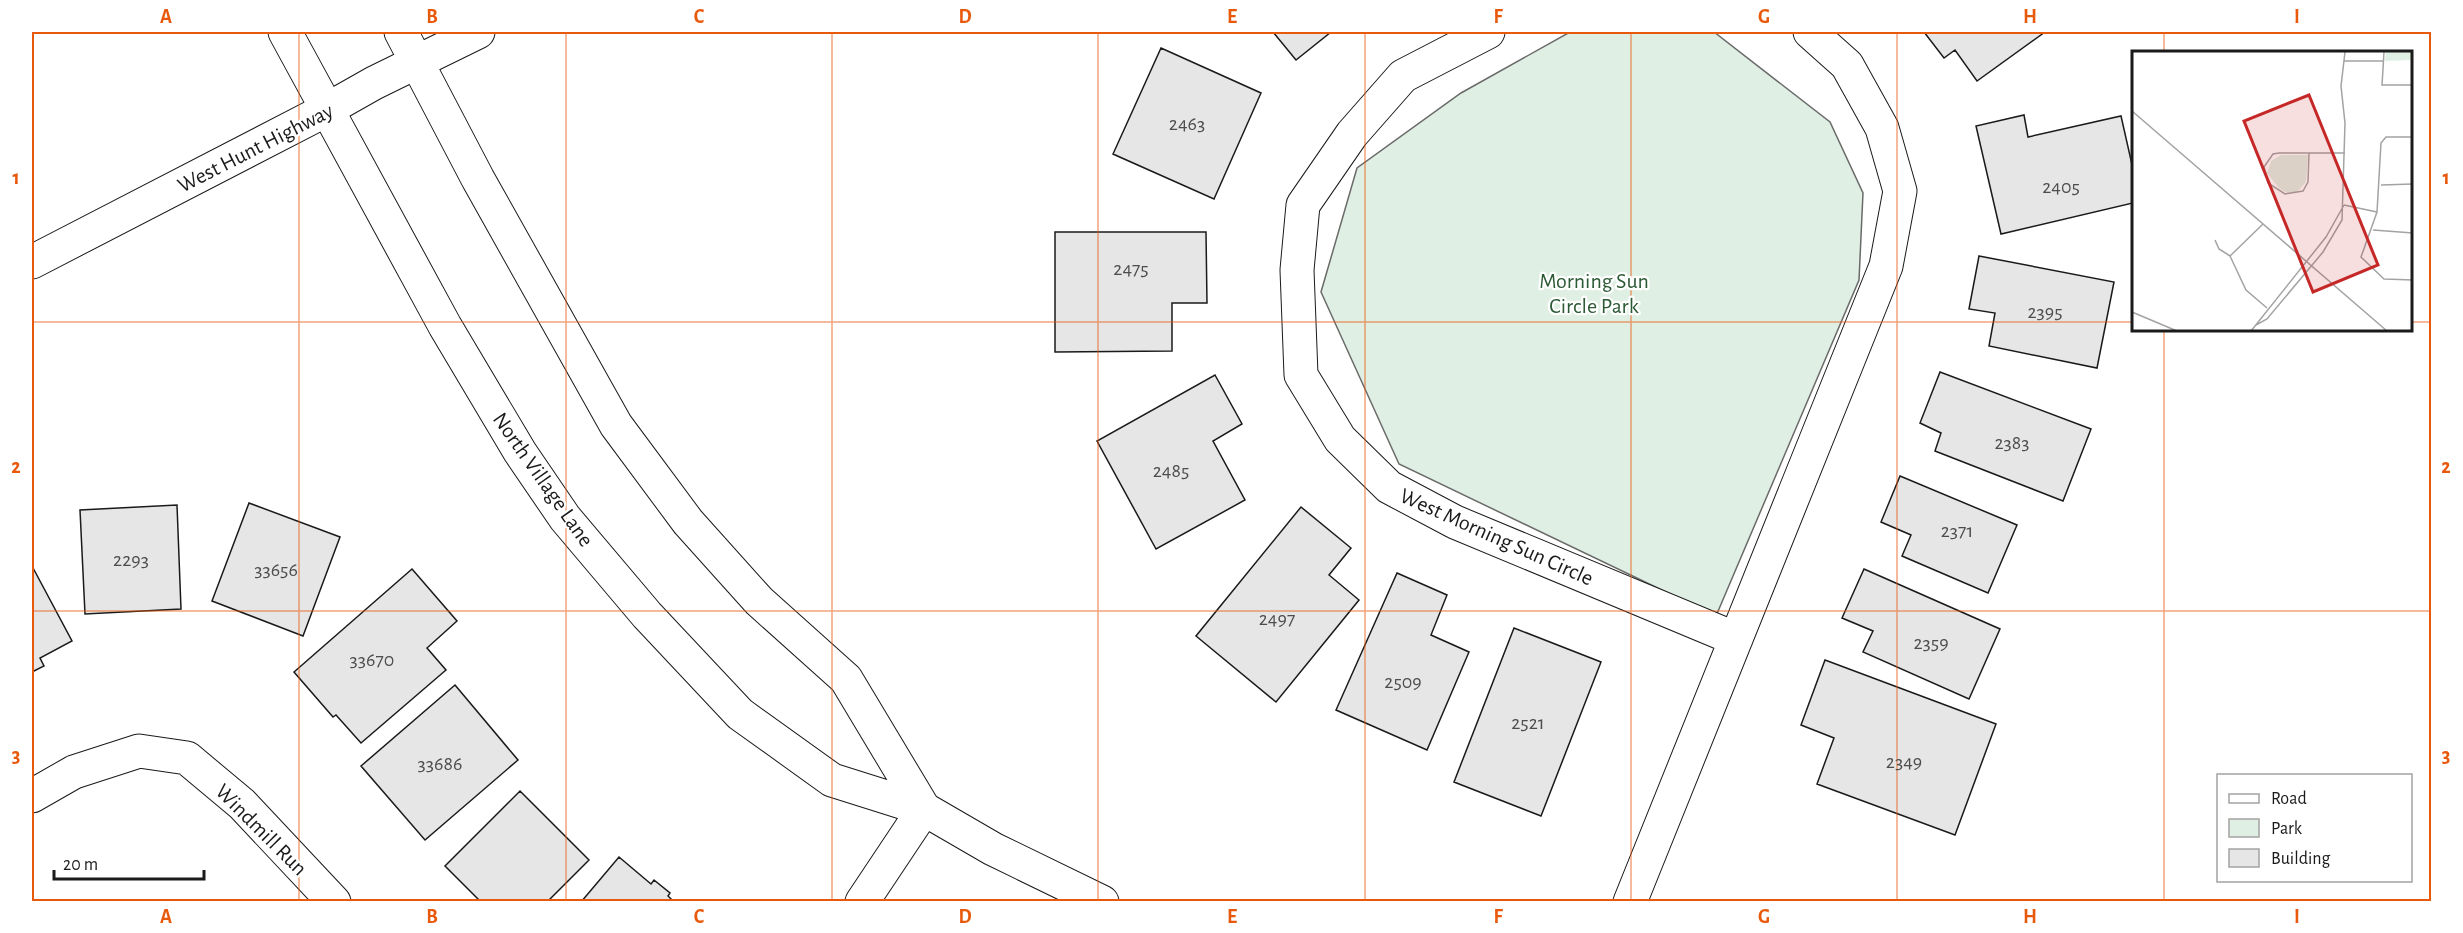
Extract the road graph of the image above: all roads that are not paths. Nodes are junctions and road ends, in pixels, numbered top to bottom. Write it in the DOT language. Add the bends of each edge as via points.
graph roads {
  1 [pos="285,32"];
  2 [pos="401,32"];
  3 [pos="478,32"];
  4 [pos="1488,32"];
  5 [pos="1810,32"];
  6 [pos="417,63"];
  7 [pos="328,109"];
  8 [pos="32,262"];
  9 [pos="1736,639"];
  10 [pos="32,796"];
  11 [pos="924,809"];
  12 [pos="334,902"];
  13 [pos="862,902"];
  14 [pos="1102,902"];
  15 [pos="1630,902"];
  1 -- 7 [label="street, North Village Lane"];
  2 -- 6 [label="street, North Village Lane"];
  3 -- 6 [label="street, West Hunt Highway"];
  4 -- 9 [label="street, West Morning Sun Circle" via="1403,76 1352,134 1303,205 1297,270 1301,375 1340,439 1389,487 1455,522"];
  5 -- 9 [label="street" via="1846,65 1882,128 1900,192 1886,267"];
  6 -- 7 [label="street, West Hunt Highway"];
  6 -- 11 [label="street, North Village Lane" via="616,426 688,522 759,601 846,679"];
  7 -- 8 [label="street, West Hunt Highway"];
  7 -- 11 [label="street, North Village Lane" via="446,326 520,452 572,527 647,615 740,714 832,780"];
  9 -- 15 [label="street"];
  10 -- 12 [label="street, Windmill Run" via="74,772 139,751 188,758 242,804"];
  11 -- 13 [label="street"];
  11 -- 14 [label="street, North Village Lane" via="993,849"];
}
